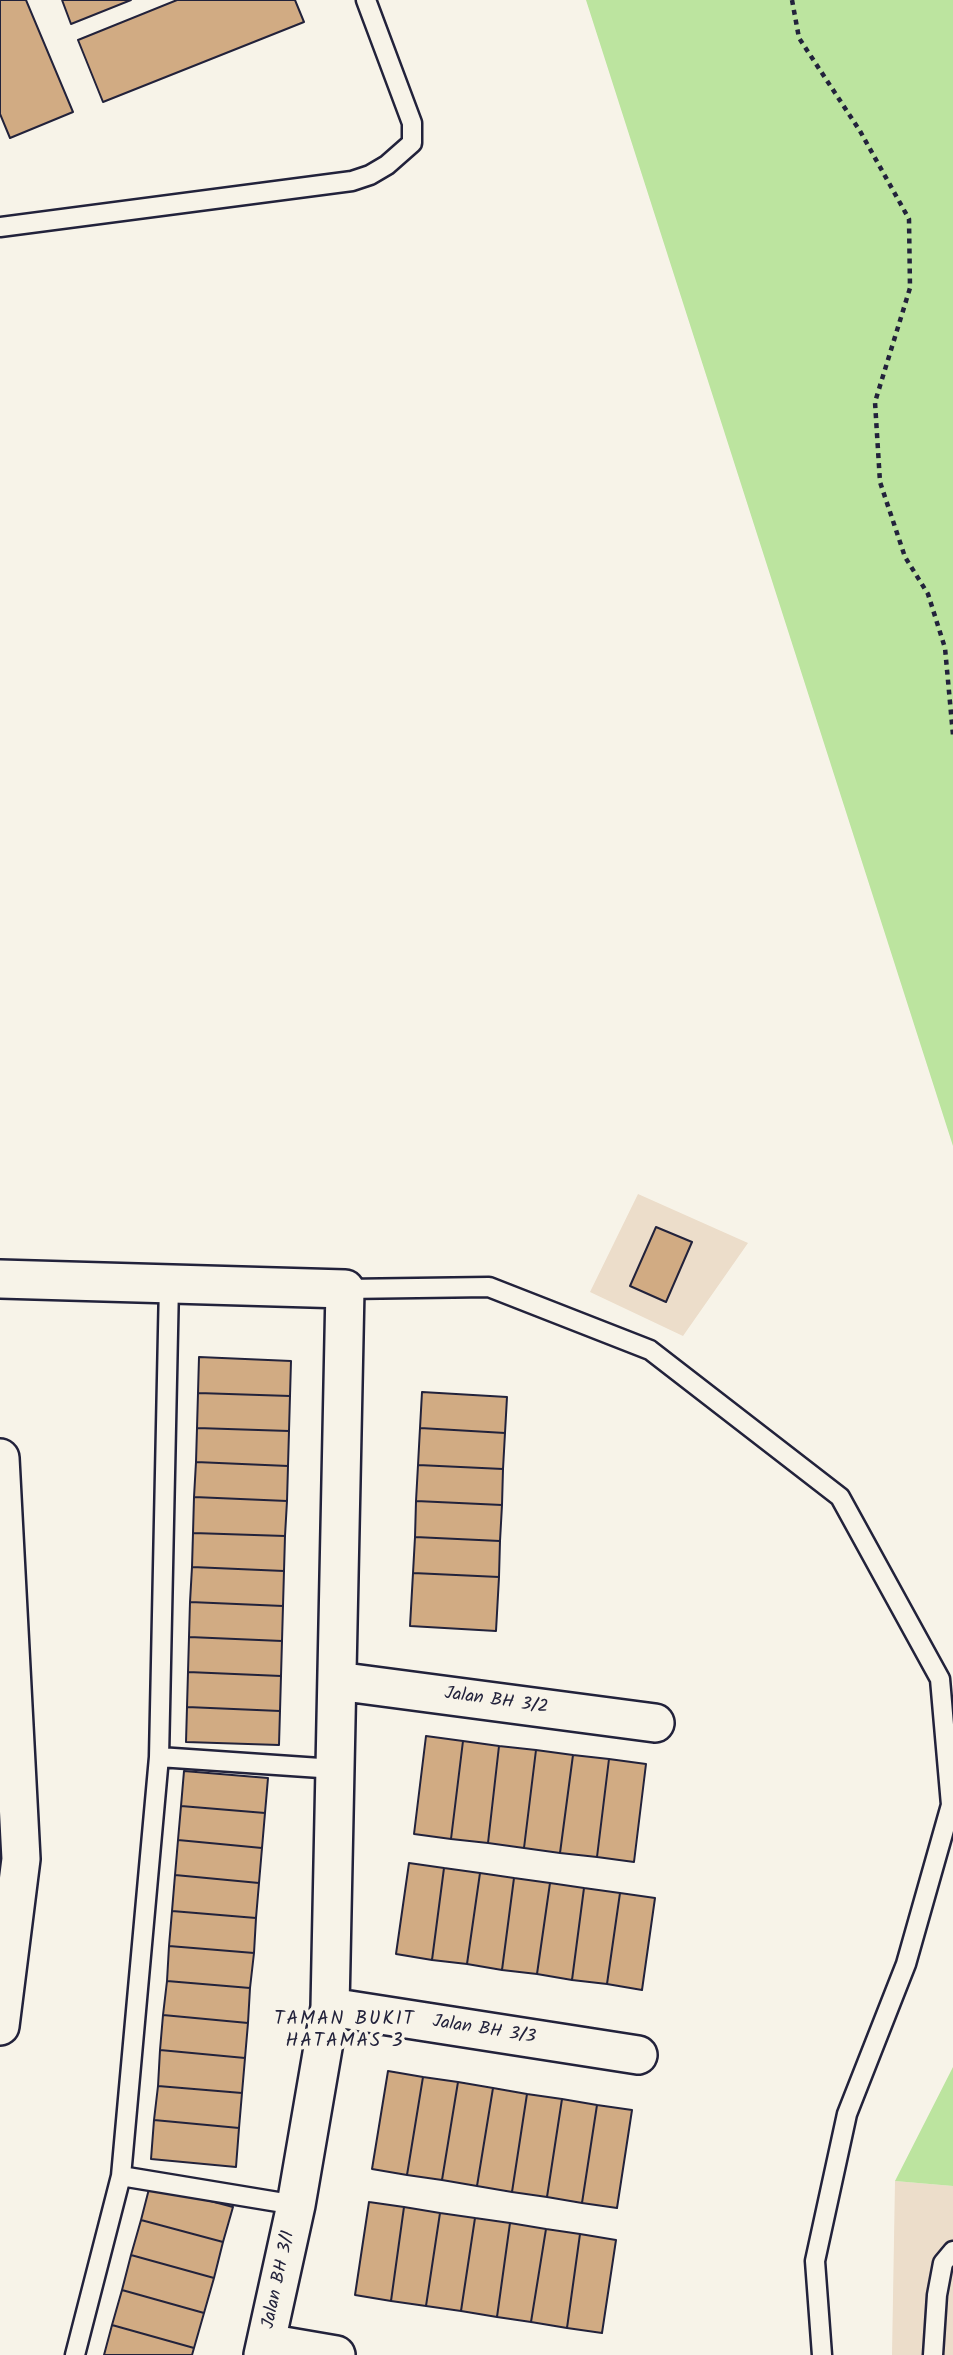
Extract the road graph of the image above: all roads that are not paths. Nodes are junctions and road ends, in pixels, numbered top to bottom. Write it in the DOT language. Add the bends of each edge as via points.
graph roads {
  1 [pos="366,0"];
  2 [pos="0,227"];
  3 [pos="0,1279"];
  4 [pos="169,1284"];
  5 [pos="345,1289"];
  6 [pos="0,1458"];
  7 [pos="337,1681"];
  8 [pos="655,1723"];
  9 [pos="159,1757"];
  10 [pos="335,1769"];
  11 [pos="330,2007"];
  12 [pos="0,2026"];
  13 [pos="638,2055"];
  14 [pos="121,2176"];
  15 [pos="296,2205"];
  16 [pos="953,2251"];
  17 [pos="264,2349"];
  18 [pos="75,2355"];
  19 [pos="336,2355"];
  20 [pos="821,2355"];
  21 [pos="933,2355"];
  1 -- 2 [label="lane" via="412,123 412,143 387,165 352,181"];
  3 -- 4 [label="street"];
  4 -- 5 [label="street"];
  4 -- 9 [label="lane"];
  5 -- 7 [label="street, Jalan BH 3/1"];
  5 -- 20 [label="lane" via="489,1287 650,1350 840,1497 940,1679 951,1805 906,1964 847,2114 814,2261"];
  6 -- 12 [label="street" via="22,1859"];
  7 -- 8 [label="street, Jalan BH 3/2"];
  7 -- 10 [label="street, Jalan BH 3/1"];
  9 -- 10 [label="lane"];
  9 -- 14 [label="lane"];
  10 -- 11 [label="street, Jalan BH 3/1"];
  11 -- 13 [label="street, Jalan BH 3/3"];
  11 -- 15 [label="street, Jalan BH 3/1"];
  14 -- 15 [label="lane"];
  14 -- 18 [label="lane"];
  15 -- 17 [label="street, Jalan BH 3/1"];
  16 -- 21 [label="lane" via="943,2263"];
  17 -- 19 [label="street"];
}
